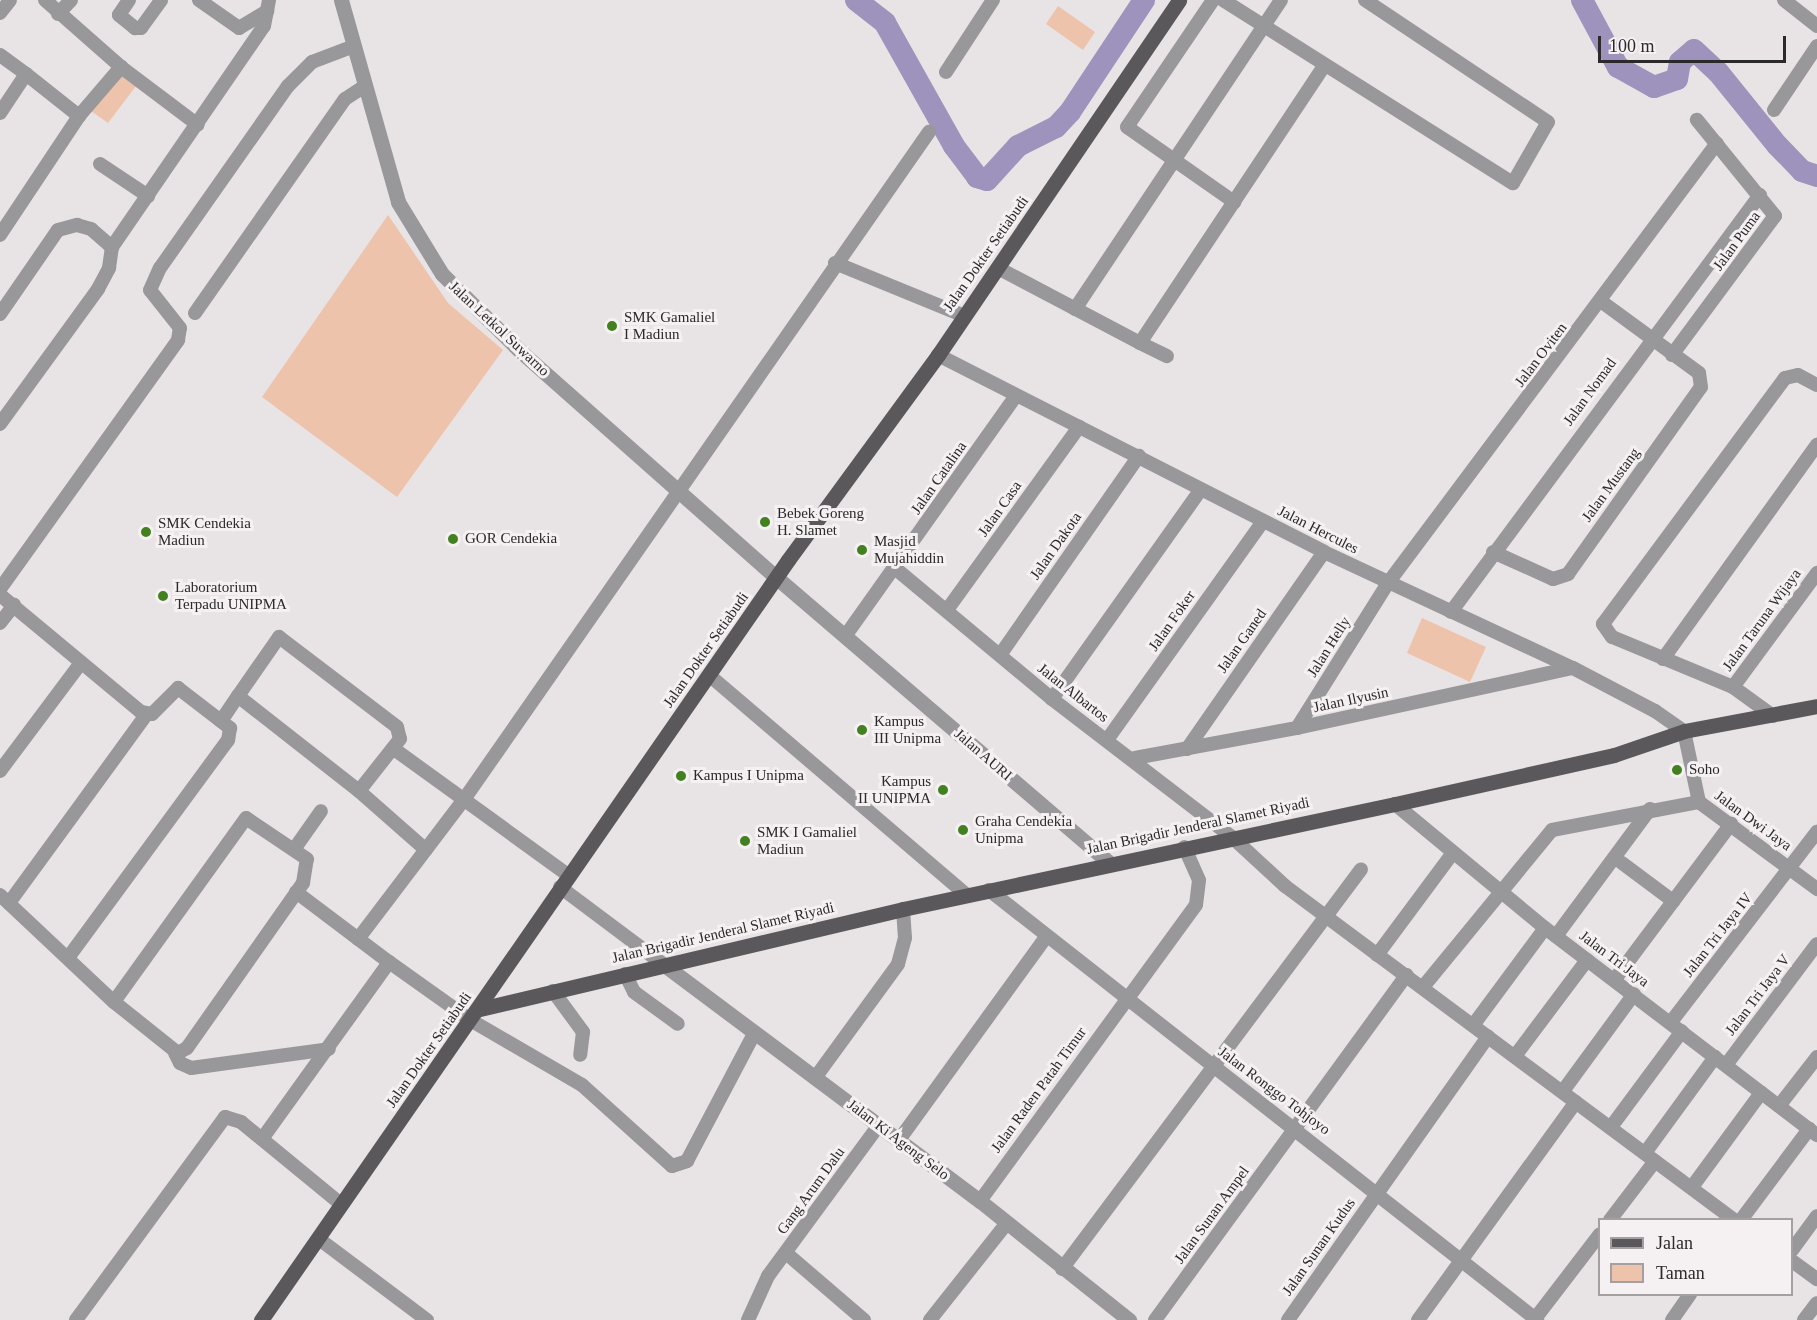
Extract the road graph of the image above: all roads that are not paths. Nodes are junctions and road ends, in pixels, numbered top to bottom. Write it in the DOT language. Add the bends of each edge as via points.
graph roads {
  1 [pos="10,0"];
  2 [pos="45,0"];
  3 [pos="71,0"];
  4 [pos="129,0"];
  5 [pos="161,0"];
  6 [pos="200,0"];
  7 [pos="341,0"];
  8 [pos="993,0"];
  9 [pos="1179,0"];
  10 [pos="1213,0"];
  11 [pos="1223,0"];
  12 [pos="1281,0"];
  13 [pos="1365,0"];
  14 [pos="1784,0"];
  15 [pos="268,6"];
  16 [pos="0,14"];
  17 [pos="58,14"];
  18 [pos="1817,26"];
  19 [pos="1265,29"];
  20 [pos="354,46"];
  21 [pos="1817,46"];
  22 [pos="0,55"];
  23 [pos="1324,66"];
  24 [pos="121,67"];
  25 [pos="946,72"];
  26 [pos="26,74"];
  27 [pos="365,86"];
  28 [pos="1774,110"];
  29 [pos="0,113"];
  30 [pos="79,116"];
  31 [pos="1697,120"];
  32 [pos="198,125"];
  33 [pos="929,132"];
  34 [pos="1717,143"];
  35 [pos="1174,162"];
  36 [pos="100,164"];
  37 [pos="1760,195"];
  38 [pos="148,196"];
  39 [pos="1234,202"];
  40 [pos="0,235"];
  41 [pos="112,247"];
  42 [pos="835,264"];
  43 [pos="998,268"];
  44 [pos="1602,302"];
  45 [pos="1075,309"];
  46 [pos="1,311"];
  47 [pos="195,313"];
  48 [pos="965,316"];
  49 [pos="1649,340"];
  50 [pos="1140,342"];
  51 [pos="938,355"];
  52 [pos="1672,355"];
  53 [pos="1167,357"];
  54 [pos="1817,385"];
  55 [pos="1016,396"];
  56 [pos="0,424"];
  57 [pos="1078,427"];
  58 [pos="1817,445"];
  59 [pos="1139,456"];
  60 [pos="677,489"];
  61 [pos="1201,489"];
  62 [pos="1263,521"];
  63 [pos="1324,552"];
  64 [pos="1493,552"];
  65 [pos="896,569"];
  66 [pos="1817,573"];
  67 [pos="777,578"];
  68 [pos="1388,584"];
  69 [pos="0,589"];
  70 [pos="0,595"];
  71 [pos="14,605"];
  72 [pos="947,610"];
  73 [pos="1451,612"];
  74 [pos="0,623"];
  75 [pos="846,635"];
  76 [pos="1539,652"];
  77 [pos="1000,656"];
  78 [pos="1663,659"];
  79 [pos="80,664"];
  80 [pos="1573,668"];
  81 [pos="1553,672"];
  82 [pos="709,675"];
  83 [pos="1733,687"];
  84 [pos="238,696"];
  85 [pos="1052,699"];
  86 [pos="1817,706"];
  87 [pos="146,715"];
  88 [pos="1773,716"];
  89 [pos="220,721"];
  90 [pos="1297,728"];
  91 [pos="1684,731"];
  92 [pos="1107,740"];
  93 [pos="394,748"];
  94 [pos="1187,749"];
  95 [pos="1135,758"];
  96 [pos="0,771"];
  97 [pos="359,791"];
  98 [pos="465,798"];
  99 [pos="1699,802"];
  100 [pos="1395,804"];
  101 [pos="1650,809"];
  102 [pos="321,811"];
  103 [pos="1731,824"];
  104 [pos="1817,832"];
  105 [pos="1233,837"];
  106 [pos="1184,847"];
  107 [pos="295,848"];
  108 [pos="426,850"];
  109 [pos="1452,854"];
  110 [pos="1108,862"];
  111 [pos="1622,863"];
  112 [pos="1791,869"];
  113 [pos="1361,870"];
  114 [pos="565,881"];
  115 [pos="1817,888"];
  116 [pos="989,890"];
  117 [pos="1499,891"];
  118 [pos="296,892"];
  119 [pos="967,895"];
  120 [pos="4,899"];
  121 [pos="1673,902"];
  122 [pos="903,909"];
  123 [pos="1325,914"];
  124 [pos="1550,932"];
  125 [pos="1045,938"];
  126 [pos="358,939"];
  127 [pos="1817,944"];
  128 [pos="1377,955"];
  129 [pos="68,958"];
  130 [pos="1587,960"];
  131 [pos="389,962"];
  132 [pos="663,964"];
  133 [pos="625,974"];
  134 [pos="1407,975"];
  135 [pos="1615,979"];
  136 [pos="1423,987"];
  137 [pos="553,991"];
  138 [pos="1634,994"];
  139 [pos="1124,999"];
  140 [pos="114,1002"];
  141 [pos="476,1015"];
  142 [pos="1671,1022"];
  143 [pos="678,1024"];
  144 [pos="1474,1024"];
  145 [pos="1682,1031"];
  146 [pos="754,1034"];
  147 [pos="1488,1036"];
  148 [pos="328,1049"];
  149 [pos="175,1053"];
  150 [pos="580,1055"];
  151 [pos="1515,1056"];
  152 [pos="1817,1057"];
  153 [pos="1720,1061"];
  154 [pos="1212,1065"];
  155 [pos="814,1078"];
  156 [pos="1563,1091"];
  157 [pos="1761,1093"];
  158 [pos="1576,1102"];
  159 [pos="1779,1106"];
  160 [pos="879,1125"];
  161 [pos="1611,1127"];
  162 [pos="1296,1129"];
  163 [pos="1813,1132"];
  164 [pos="262,1139"];
  165 [pos="899,1140"];
  166 [pos="1650,1157"];
  167 [pos="1692,1187"];
  168 [pos="1376,1193"];
  169 [pos="980,1201"];
  170 [pos="341,1204"];
  171 [pos="1817,1216"];
  172 [pos="1611,1218"];
  173 [pos="1731,1218"];
  174 [pos="1743,1218"];
  175 [pos="1007,1223"];
  176 [pos="1598,1235"];
  177 [pos="319,1239"];
  178 [pos="1793,1247"];
  179 [pos="786,1253"];
  180 [pos="1461,1259"];
  181 [pos="1793,1262"];
  182 [pos="1062,1269"];
  183 [pos="1817,1280"];
  184 [pos="1689,1296"];
  185 [pos="1817,1303"];
  186 [pos="76,1320"];
  187 [pos="261,1320"];
  188 [pos="427,1320"];
  189 [pos="748,1320"];
  190 [pos="864,1320"];
  191 [pos="930,1320"];
  192 [pos="1129,1320"];
  193 [pos="1155,1320"];
  194 [pos="1288,1320"];
  195 [pos="1418,1320"];
  196 [pos="1535,1320"];
  197 [pos="1672,1320"];
  198 [pos="1804,1320"];
  1 -- 16 [label="street"];
  2 -- 17 [label="street"];
  3 -- 17 [label="street"];
  4 -- 5 [label="street" via="119,15 135,28 141,28"];
  6 -- 15 [label="street" via="239,28"];
  7 -- 20 [label="street, Jalan Letkol Suwarno"];
  8 -- 25 [label="street"];
  9 -- 43 [label="main road, Jalan Dokter Setiabudi"];
  10 -- 35 [label="street" via="1127,127"];
  11 -- 19 [label="street"];
  12 -- 19 [label="street"];
  13 -- 23 [label="street" via="1548,122 1513,183"];
  14 -- 18 [label="street"];
  15 -- 32 [label="street" via="264,26"];
  17 -- 24 [label="street"];
  19 -- 23 [label="street"];
  19 -- 35 [label="street"];
  20 -- 27 [label="street, Jalan Letkol Suwarno"];
  20 -- 69 [label="street" via="312,62 288,86 156,275 150,286 152,297 180,328 178,340"];
  21 -- 28 [label="street"];
  22 -- 26 [label="street"];
  23 -- 39 [label="street"];
  24 -- 30 [label="street"];
  24 -- 32 [label="street"];
  26 -- 29 [label="street"];
  26 -- 30 [label="street"];
  27 -- 47 [label="street" via="345,99"];
  27 -- 60 [label="street, Jalan Letkol Suwarno" via="398,201 442,274 519,350"];
  30 -- 40 [label="street"];
  31 -- 34 [label="street, Jalan Puma"];
  32 -- 38 [label="street"];
  33 -- 42 [label="street"];
  34 -- 37 [label="street, Jalan Puma"];
  34 -- 44 [label="street, Jalan Oviten"];
  35 -- 39 [label="street"];
  35 -- 45 [label="street"];
  36 -- 38 [label="street"];
  37 -- 49 [label="street, Jalan Nomad"];
  37 -- 52 [label="street, Jalan Puma" via="1774,212 1771,226"];
  38 -- 41 [label="street"];
  39 -- 50 [label="street"];
  41 -- 46 [label="street" via="91,229 77,225 58,230"];
  41 -- 56 [label="street" via="109,268 98,289"];
  42 -- 48 [label="street"];
  42 -- 60 [label="street"];
  43 -- 45 [label="street"];
  43 -- 48 [label="main road, Jalan Dokter Setiabudi"];
  44 -- 49 [label="street, Jalan Mustang"];
  44 -- 68 [label="street, Jalan Oviten"];
  45 -- 50 [label="street"];
  48 -- 51 [label="main road, Jalan Dokter Setiabudi"];
  49 -- 52 [label="street, Jalan Mustang"];
  49 -- 64 [label="street, Jalan Nomad"];
  50 -- 53 [label="street"];
  51 -- 55 [label="street, Jalan Hercules"];
  51 -- 67 [label="main road, Jalan Dokter Setiabudi"];
  52 -- 64 [label="street, Jalan Mustang" via="1699,373 1701,387 1568,574 1553,579"];
  54 -- 78 [label="street" via="1798,375 1785,378 1606,619 1607,634"];
  55 -- 57 [label="street, Jalan Hercules"];
  55 -- 65 [label="street, Jalan Catalina"];
  57 -- 59 [label="street, Jalan Hercules"];
  57 -- 72 [label="street, Jalan Casa"];
  58 -- 78 [label="street"];
  59 -- 61 [label="street, Jalan Hercules"];
  59 -- 77 [label="street, Jalan Dakota"];
  60 -- 67 [label="street, Jalan Letkol Suwarno"];
  60 -- 98 [label="street"];
  61 -- 62 [label="street, Jalan Hercules"];
  61 -- 85 [label="street"];
  62 -- 63 [label="street, Jalan Hercules"];
  62 -- 92 [label="street, Jalan Foker"];
  63 -- 68 [label="street, Jalan Hercules"];
  63 -- 94 [label="street, Jalan Ganed"];
  64 -- 73 [label="street, Jalan Nomad"];
  65 -- 72 [label="street, Jalan Albartos"];
  65 -- 75 [label="street, Jalan Catalina"];
  66 -- 83 [label="street, Jalan Taruna Wijaya"];
  67 -- 75 [label="street, Jalan AURI"];
  67 -- 82 [label="main road, Jalan Dokter Setiabudi"];
  68 -- 73 [label="street, Jalan Hercules"];
  68 -- 90 [label="street, Jalan Helly"];
  70 -- 71 [label="street"];
  71 -- 74 [label="street"];
  71 -- 79 [label="street"];
  72 -- 77 [label="street, Jalan Albartos"];
  73 -- 76 [label="street, Jalan Hercules"];
  75 -- 110 [label="street, Jalan AURI"];
  76 -- 80 [label="street, Jalan Hercules"];
  76 -- 81 [label="street"];
  77 -- 85 [label="street, Jalan Albartos"];
  78 -- 83 [label="street"];
  79 -- 87 [label="street"];
  79 -- 96 [label="street"];
  80 -- 81 [label="street, Jalan Ilyusin"];
  80 -- 91 [label="street, Jalan Hercules"];
  81 -- 90 [label="street, Jalan Ilyusin"];
  82 -- 114 [label="main road, Jalan Dokter Setiabudi"];
  82 -- 119 [label="street"];
  83 -- 88 [label="street"];
  84 -- 89 [label="street"];
  84 -- 93 [label="street" via="279,637 397,727 400,739"];
  84 -- 97 [label="street"];
  85 -- 92 [label="street, Jalan Albartos"];
  86 -- 88 [label="main road, Jalan Brigadir Jenderal Slamet Riyadi"];
  87 -- 89 [label="street" via="178,688"];
  87 -- 120 [label="street"];
  88 -- 91 [label="main road, Jalan Brigadir Jenderal Slamet Riyadi"];
  89 -- 129 [label="street" via="230,728 228,740"];
  90 -- 94 [label="street, Jalan Ilyusin"];
  91 -- 99 [label="street, Jalan Dwi Jaya"];
  91 -- 100 [label="main road, Jalan Brigadir Jenderal Slamet Riyadi" via="1614,755"];
  92 -- 95 [label="street, Jalan Albartos"];
  93 -- 97 [label="street"];
  93 -- 98 [label="street"];
  94 -- 95 [label="street, Jalan Ilyusin"];
  95 -- 105 [label="street, Jalan Albartos"];
  97 -- 108 [label="street"];
  98 -- 108 [label="street"];
  98 -- 114 [label="street"];
  99 -- 101 [label="street"];
  99 -- 103 [label="street, Jalan Dwi Jaya"];
  100 -- 105 [label="main road, Jalan Brigadir Jenderal Slamet Riyadi"];
  100 -- 109 [label="street, Jalan Tri Jaya"];
  101 -- 117 [label="street" via="1559,826"];
  101 -- 124 [label="street"];
  102 -- 107 [label="street"];
  103 -- 112 [label="street, Jalan Dwi Jaya"];
  103 -- 121 [label="street"];
  104 -- 112 [label="street, Jalan Tri Jaya IV"];
  105 -- 106 [label="main road, Jalan Brigadir Jenderal Slamet Riyadi"];
  105 -- 123 [label="street, Jalan Albartos"];
  106 -- 110 [label="main road, Jalan Brigadir Jenderal Slamet Riyadi"];
  106 -- 139 [label="street, Jalan Raden Patah Timur" via="1199,880 1199,897"];
  107 -- 118 [label="street" via="310,864"];
  107 -- 140 [label="street" via="246,818"];
  108 -- 126 [label="street"];
  109 -- 117 [label="street, Jalan Tri Jaya"];
  109 -- 128 [label="street"];
  110 -- 116 [label="main road, Jalan Brigadir Jenderal Slamet Riyadi"];
  111 -- 121 [label="street"];
  112 -- 115 [label="street, Jalan Dwi Jaya"];
  112 -- 142 [label="street, Jalan Tri Jaya IV"];
  113 -- 123 [label="street"];
  114 -- 132 [label="street"];
  114 -- 141 [label="main road, Jalan Dokter Setiabudi"];
  116 -- 119 [label="main road, Jalan Brigadir Jenderal Slamet Riyadi"];
  116 -- 125 [label="street, Jalan Ronggo Tohjoyo"];
  117 -- 124 [label="street, Jalan Tri Jaya"];
  117 -- 136 [label="street"];
  118 -- 126 [label="street"];
  118 -- 149 [label="street" via="186,1048"];
  119 -- 122 [label="main road, Jalan Brigadir Jenderal Slamet Riyadi"];
  120 -- 129 [label="street"];
  121 -- 135 [label="street"];
  122 -- 132 [label="main road, Jalan Brigadir Jenderal Slamet Riyadi"];
  122 -- 155 [label="street" via="905,938 898,964"];
  123 -- 128 [label="street, Jalan Albartos"];
  123 -- 154 [label="street"];
  124 -- 130 [label="street, Jalan Tri Jaya"];
  124 -- 144 [label="street"];
  125 -- 139 [label="street, Jalan Ronggo Tohjoyo"];
  125 -- 165 [label="street"];
  126 -- 131 [label="street"];
  127 -- 153 [label="street, Jalan Tri Jaya V"];
  128 -- 134 [label="street, Jalan Albartos"];
  129 -- 140 [label="street"];
  130 -- 135 [label="street, Jalan Tri Jaya"];
  130 -- 151 [label="street"];
  131 -- 141 [label="street"];
  131 -- 148 [label="street"];
  132 -- 133 [label="main road, Jalan Brigadir Jenderal Slamet Riyadi"];
  132 -- 146 [label="street, Jalan Ki Ageng Selo"];
  133 -- 137 [label="main road, Jalan Brigadir Jenderal Slamet Riyadi"];
  133 -- 143 [label="street" via="634,992"];
  134 -- 136 [label="street, Jalan Albartos"];
  134 -- 162 [label="street, Jalan Sunan Ampel"];
  135 -- 138 [label="street, Jalan Tri Jaya"];
  136 -- 144 [label="street, Jalan Albartos"];
  137 -- 141 [label="main road, Jalan Brigadir Jenderal Slamet Riyadi"];
  137 -- 150 [label="street" via="583,1032"];
  138 -- 142 [label="street, Jalan Tri Jaya"];
  138 -- 156 [label="street"];
  139 -- 154 [label="street, Jalan Ronggo Tohjoyo"];
  139 -- 169 [label="street, Jalan Raden Patah Timur"];
  140 -- 149 [label="street"];
  141 -- 146 [label="street" via="582,1085 655,1154 677,1167 687,1161"];
  141 -- 170 [label="main road, Jalan Dokter Setiabudi"];
  142 -- 145 [label="street, Jalan Tri Jaya"];
  144 -- 147 [label="street, Jalan Albartos"];
  145 -- 153 [label="street, Jalan Tri Jaya"];
  145 -- 161 [label="street"];
  146 -- 155 [label="street, Jalan Ki Ageng Selo"];
  147 -- 151 [label="street, Jalan Albartos"];
  147 -- 168 [label="street, Jalan Sunan Kudus"];
  148 -- 149 [label="street" via="191,1068 180,1063"];
  148 -- 164 [label="street"];
  151 -- 156 [label="street, Jalan Albartos"];
  152 -- 159 [label="street"];
  153 -- 157 [label="street, Jalan Tri Jaya"];
  153 -- 166 [label="street, Jalan Tri Jaya V"];
  154 -- 162 [label="street, Jalan Ronggo Tohjoyo"];
  154 -- 182 [label="street"];
  155 -- 160 [label="street, Jalan Ki Ageng Selo"];
  156 -- 158 [label="street, Jalan Albartos"];
  157 -- 159 [label="street, Jalan Tri Jaya"];
  157 -- 167 [label="street"];
  158 -- 161 [label="street, Jalan Albartos"];
  158 -- 180 [label="street"];
  159 -- 163 [label="street, Jalan Tri Jaya"];
  160 -- 165 [label="street, Jalan Ki Ageng Selo"];
  160 -- 179 [label="street, Gang Arum Dalu"];
  161 -- 166 [label="street, Jalan Albartos"];
  162 -- 168 [label="street, Jalan Ronggo Tohjoyo"];
  162 -- 193 [label="street, Jalan Sunan Ampel"];
  163 -- 174 [label="street"];
  164 -- 170 [label="street"];
  164 -- 186 [label="street" via="236,1118 225,1117"];
  165 -- 169 [label="street, Jalan Ki Ageng Selo"];
  166 -- 167 [label="street, Jalan Albartos"];
  166 -- 172 [label="street, Jalan Tri Jaya V"];
  167 -- 173 [label="street, Jalan Albartos"];
  168 -- 180 [label="street, Jalan Ronggo Tohjoyo"];
  168 -- 194 [label="street, Jalan Sunan Kudus"];
  169 -- 175 [label="street, Jalan Ki Ageng Selo"];
  170 -- 177 [label="main road, Jalan Dokter Setiabudi"];
  171 -- 178 [label="street"];
  175 -- 182 [label="street, Jalan Ki Ageng Selo"];
  175 -- 191 [label="street"];
  176 -- 196 [label="street"];
  177 -- 187 [label="main road, Jalan Dokter Setiabudi"];
  177 -- 188 [label="street"];
  179 -- 189 [label="street, Gang Arum Dalu" via="768,1276"];
  179 -- 190 [label="street"];
  180 -- 195 [label="street"];
  180 -- 196 [label="street, Jalan Ronggo Tohjoyo"];
  181 -- 183 [label="street"];
  182 -- 192 [label="street, Jalan Ki Ageng Selo"];
  184 -- 197 [label="street"];
  185 -- 198 [label="street"];
}
